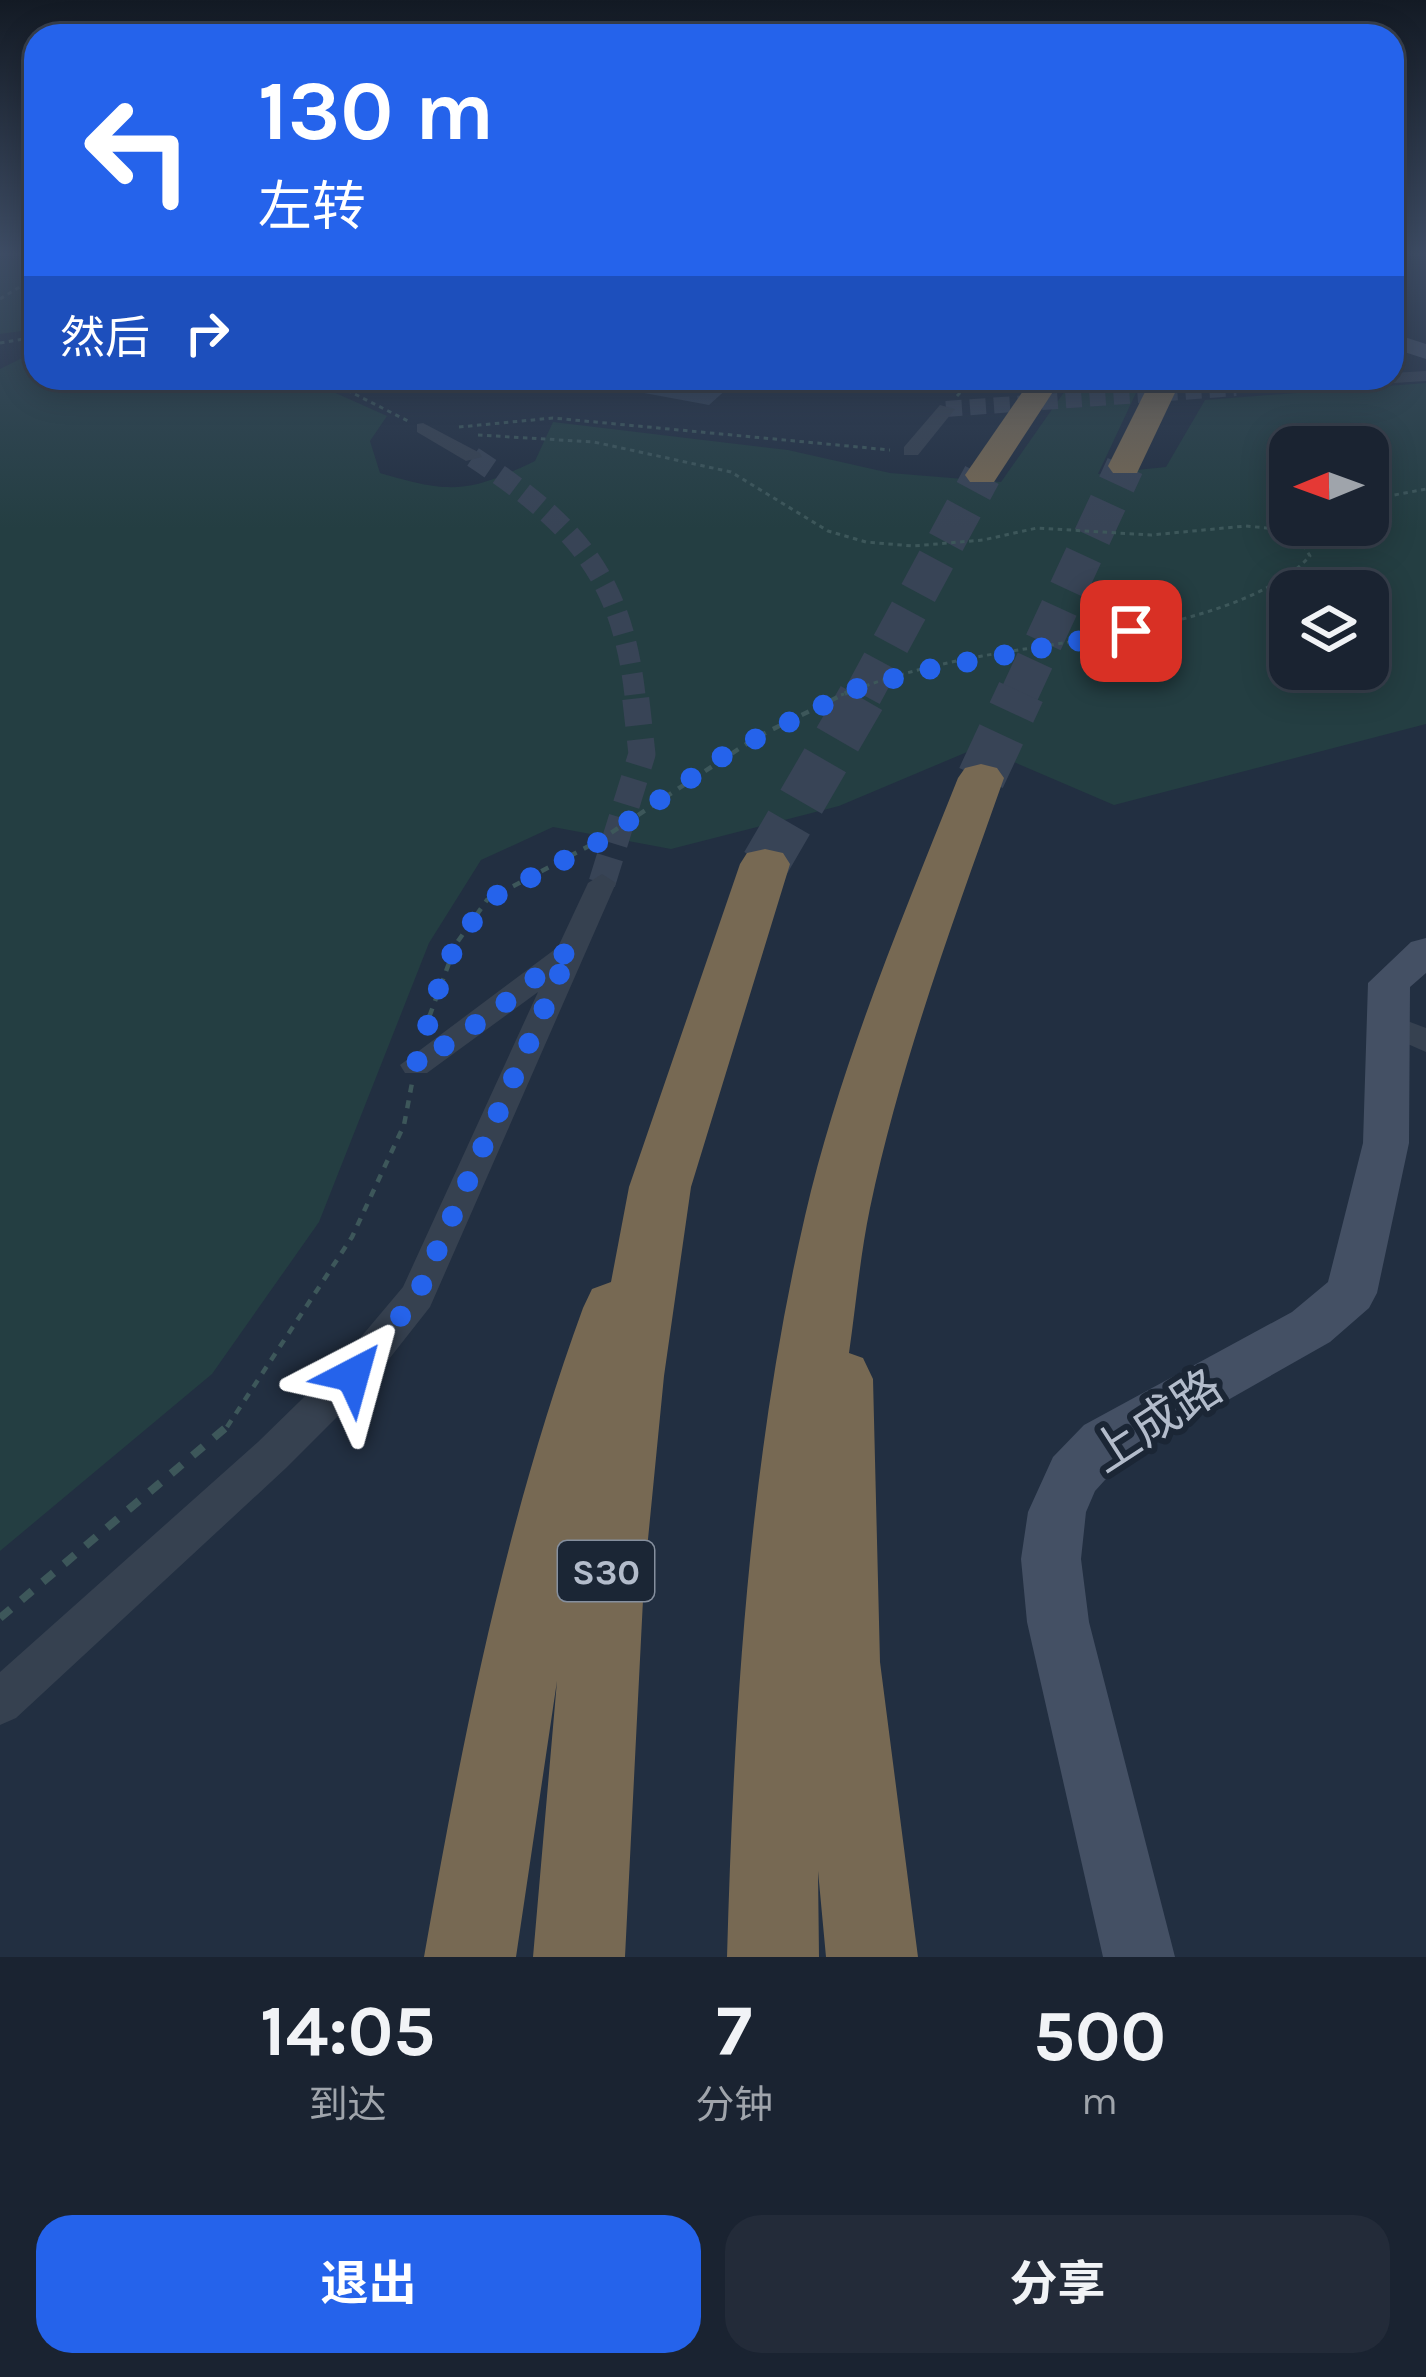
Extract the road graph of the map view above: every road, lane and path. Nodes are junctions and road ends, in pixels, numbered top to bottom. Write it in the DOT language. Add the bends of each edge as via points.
graph roads {
  1 [pos="347,390"];
  2 [pos="963,390"];
  3 [pos="1039,390"];
  4 [pos="1161,390"];
  5 [pos="946,409"];
  6 [pos="423,428"];
  7 [pos="910,451"];
  8 [pos="472,457"];
  9 [pos="1126,466"];
  10 [pos="982,476"];
  11 [pos="1426,489"];
  12 [pos="1389,496"];
  13 [pos="1269,528"];
  14 [pos="1304,546"];
  15 [pos="981,778"];
  16 [pos="765,864"];
  17 [pos="602,883"];
  18 [pos="571,948"];
  19 [pos="1426,951"];
  20 [pos="1407,1033"];
  21 [pos="416,1065"];
  22 [pos="660,1187"];
  23 [pos="839,1203"];
  24 [pos="0,1618"];
  25 [pos="0,1702"];
  26 [pos="470,1957"];
  27 [pos="579,1957"];
  28 [pos="773,1957"];
  29 [pos="872,1957"];
  30 [pos="1139,1957"];
  1 -- 6 [label="path"];
  2 -- 5 [label="path"];
  3 -- 10 [label="highway"];
  4 -- 9 [label="highway"];
  5 -- 7 [label="street"];
  6 -- 7 [label="path" via="553,418"];
  6 -- 8 [label="street"];
  6 -- 13 [label="path" via="593,442 731,472 828,531 866,542 913,546 1069,527 1151,535"];
  11 -- 12 [label="path"];
  14 -- 21 [label="path" via="1310,556 1300,570 1230,603 858,688 729,752 597,843 486,901 446,963"];
  15 -- 23 [label="highway" via="884,1040"];
  16 -- 22 [label="highway, S30"];
  17 -- 18 [label="street"];
  18 -- 21 [label="street"];
  18 -- 25 [label="street" via="417,1296 272,1456"];
  19 -- 20 [label="street, 上成路" via="1389,982"];
  20 -- 30 [label="street, 上成路" via="1351,1293 1311,1327 1104,1442 1073,1475 1057,1512 1051,1559 1058,1622"];
  21 -- 24 [label="path" via="404,1125 352,1237 229,1425"];
  22 -- 26 [label="highway" via="583,1396 559,1486 505,1735"];
  22 -- 27 [label="highway, S30" via="605,1580"];
  23 -- 28 [label="highway" via="784,1593"];
  23 -- 29 [label="highway" via="838,1626"];
}
